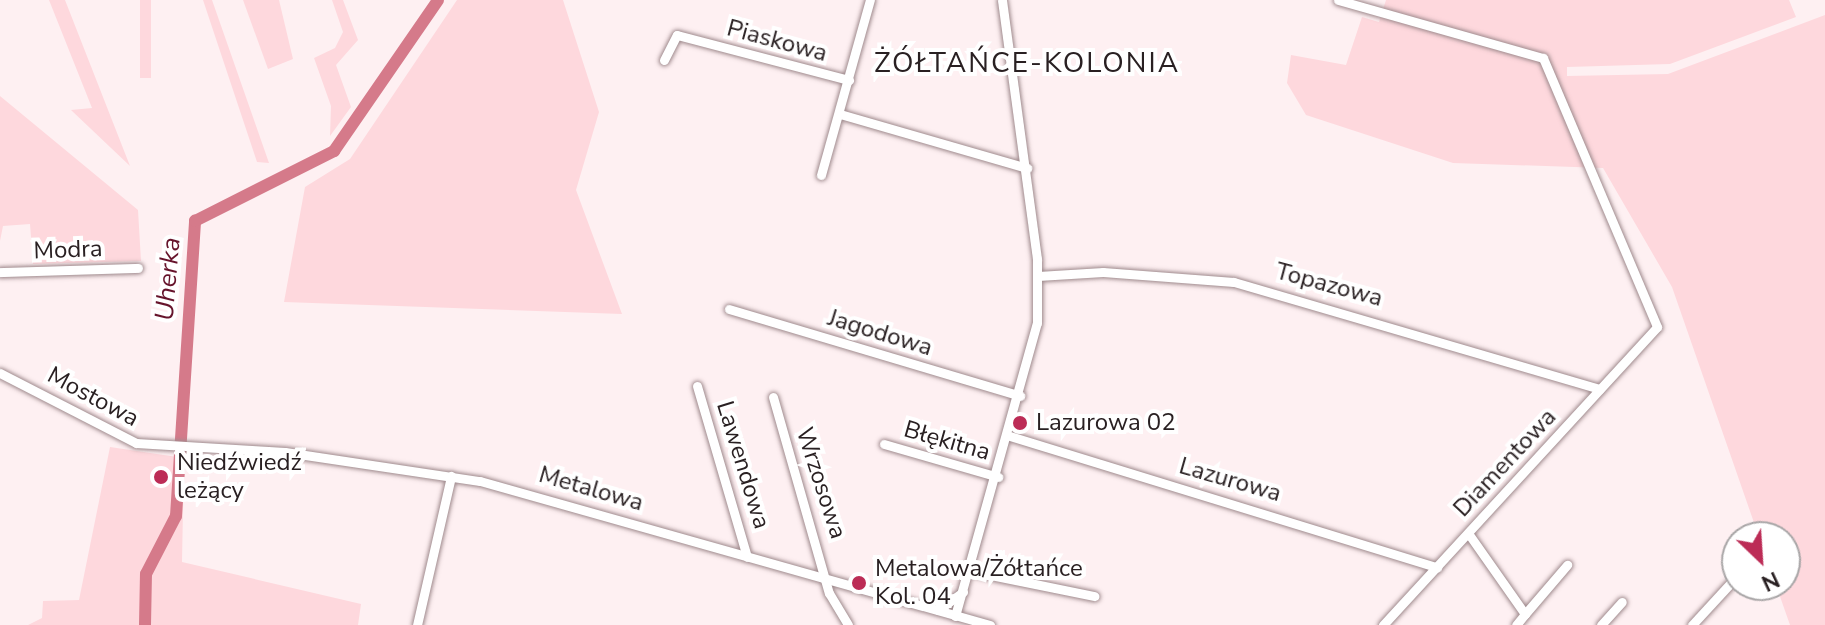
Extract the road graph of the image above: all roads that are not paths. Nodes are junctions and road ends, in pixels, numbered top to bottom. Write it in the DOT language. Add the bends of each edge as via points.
graph roads {
  1 [pos="870,0"];
  2 [pos="1002,0"];
  3 [pos="1338,0"];
  4 [pos="664,60"];
  5 [pos="849,80"];
  6 [pos="840,114"];
  7 [pos="1027,168"];
  8 [pos="821,175"];
  9 [pos="138,268"];
  10 [pos="0,272"];
  11 [pos="1038,276"];
  12 [pos="729,309"];
  13 [pos="0,373"];
  14 [pos="697,386"];
  15 [pos="1600,389"];
  16 [pos="1020,396"];
  17 [pos="773,397"];
  18 [pos="1010,436"];
  19 [pos="884,444"];
  20 [pos="170,449"];
  21 [pos="451,476"];
  22 [pos="998,477"];
  23 [pos="1468,533"];
  24 [pos="747,557"];
  25 [pos="1567,565"];
  26 [pos="1437,567"];
  27 [pos="971,571"];
  28 [pos="829,582"];
  29 [pos="967,586"];
  30 [pos="1721,593"];
  31 [pos="1094,596"];
  32 [pos="965,598"];
  33 [pos="1622,602"];
  34 [pos="955,604"];
  35 [pos="936,611"];
  36 [pos="1525,614"];
  37 [pos="955,616"];
  38 [pos="978,622"];
  39 [pos="417,625"];
  40 [pos="848,625"];
  41 [pos="990,625"];
  42 [pos="1383,625"];
  43 [pos="1516,625"];
  44 [pos="1601,625"];
  45 [pos="1692,625"];
  1 -- 5 [label="street, Piaskowa"];
  2 -- 7 [label="street"];
  3 -- 15 [label="street, Diamentowa" via="1527,53 1551,71 1657,327"];
  4 -- 5 [label="street, Piaskowa" via="677,35"];
  5 -- 6 [label="street, Piaskowa"];
  6 -- 7 [label="street"];
  6 -- 8 [label="street, Piaskowa"];
  7 -- 11 [label="street"];
  9 -- 10 [label="street, Modra"];
  11 -- 15 [label="street, Topazowa" via="1103,272 1249,285"];
  11 -- 16 [label="street"];
  12 -- 16 [label="street, Jagodowa"];
  13 -- 20 [label="street, Mostowa" via="116,437"];
  14 -- 24 [label="street, Lawendowa"];
  15 -- 23 [label="street, Diamentowa"];
  16 -- 18 [label="street"];
  17 -- 28 [label="street, Wrzosowa"];
  18 -- 22 [label="street"];
  18 -- 26 [label="street, Lazurowa"];
  19 -- 22 [label="street, Błękitna"];
  20 -- 21 [label="street, Metalowa" via="285,452"];
  21 -- 24 [label="street, Metalowa" via="531,492"];
  21 -- 39 [label="street"];
  22 -- 27 [label="street"];
  23 -- 26 [label="street, Diamentowa"];
  23 -- 36 [label="street"];
  24 -- 28 [label="street, Metalowa"];
  25 -- 36 [label="street"];
  26 -- 42 [label="street, Diamentowa"];
  27 -- 29 [label="street"];
  27 -- 31 [label="street"];
  28 -- 35 [label="street, Metalowa"];
  28 -- 40 [label="street, Wrzosowa"];
  29 -- 32 [label="street"];
  29 -- 34 [label="street"];
  30 -- 45 [label="street"];
  32 -- 37 [label="street"];
  32 -- 38 [label="street"];
  33 -- 44 [label="street"];
  34 -- 35 [label="street"];
  34 -- 37 [label="street"];
  35 -- 37 [label="street, Metalowa"];
  36 -- 43 [label="street"];
  37 -- 38 [label="street, Metalowa"];
  38 -- 41 [label="street, Metalowa"];
}
